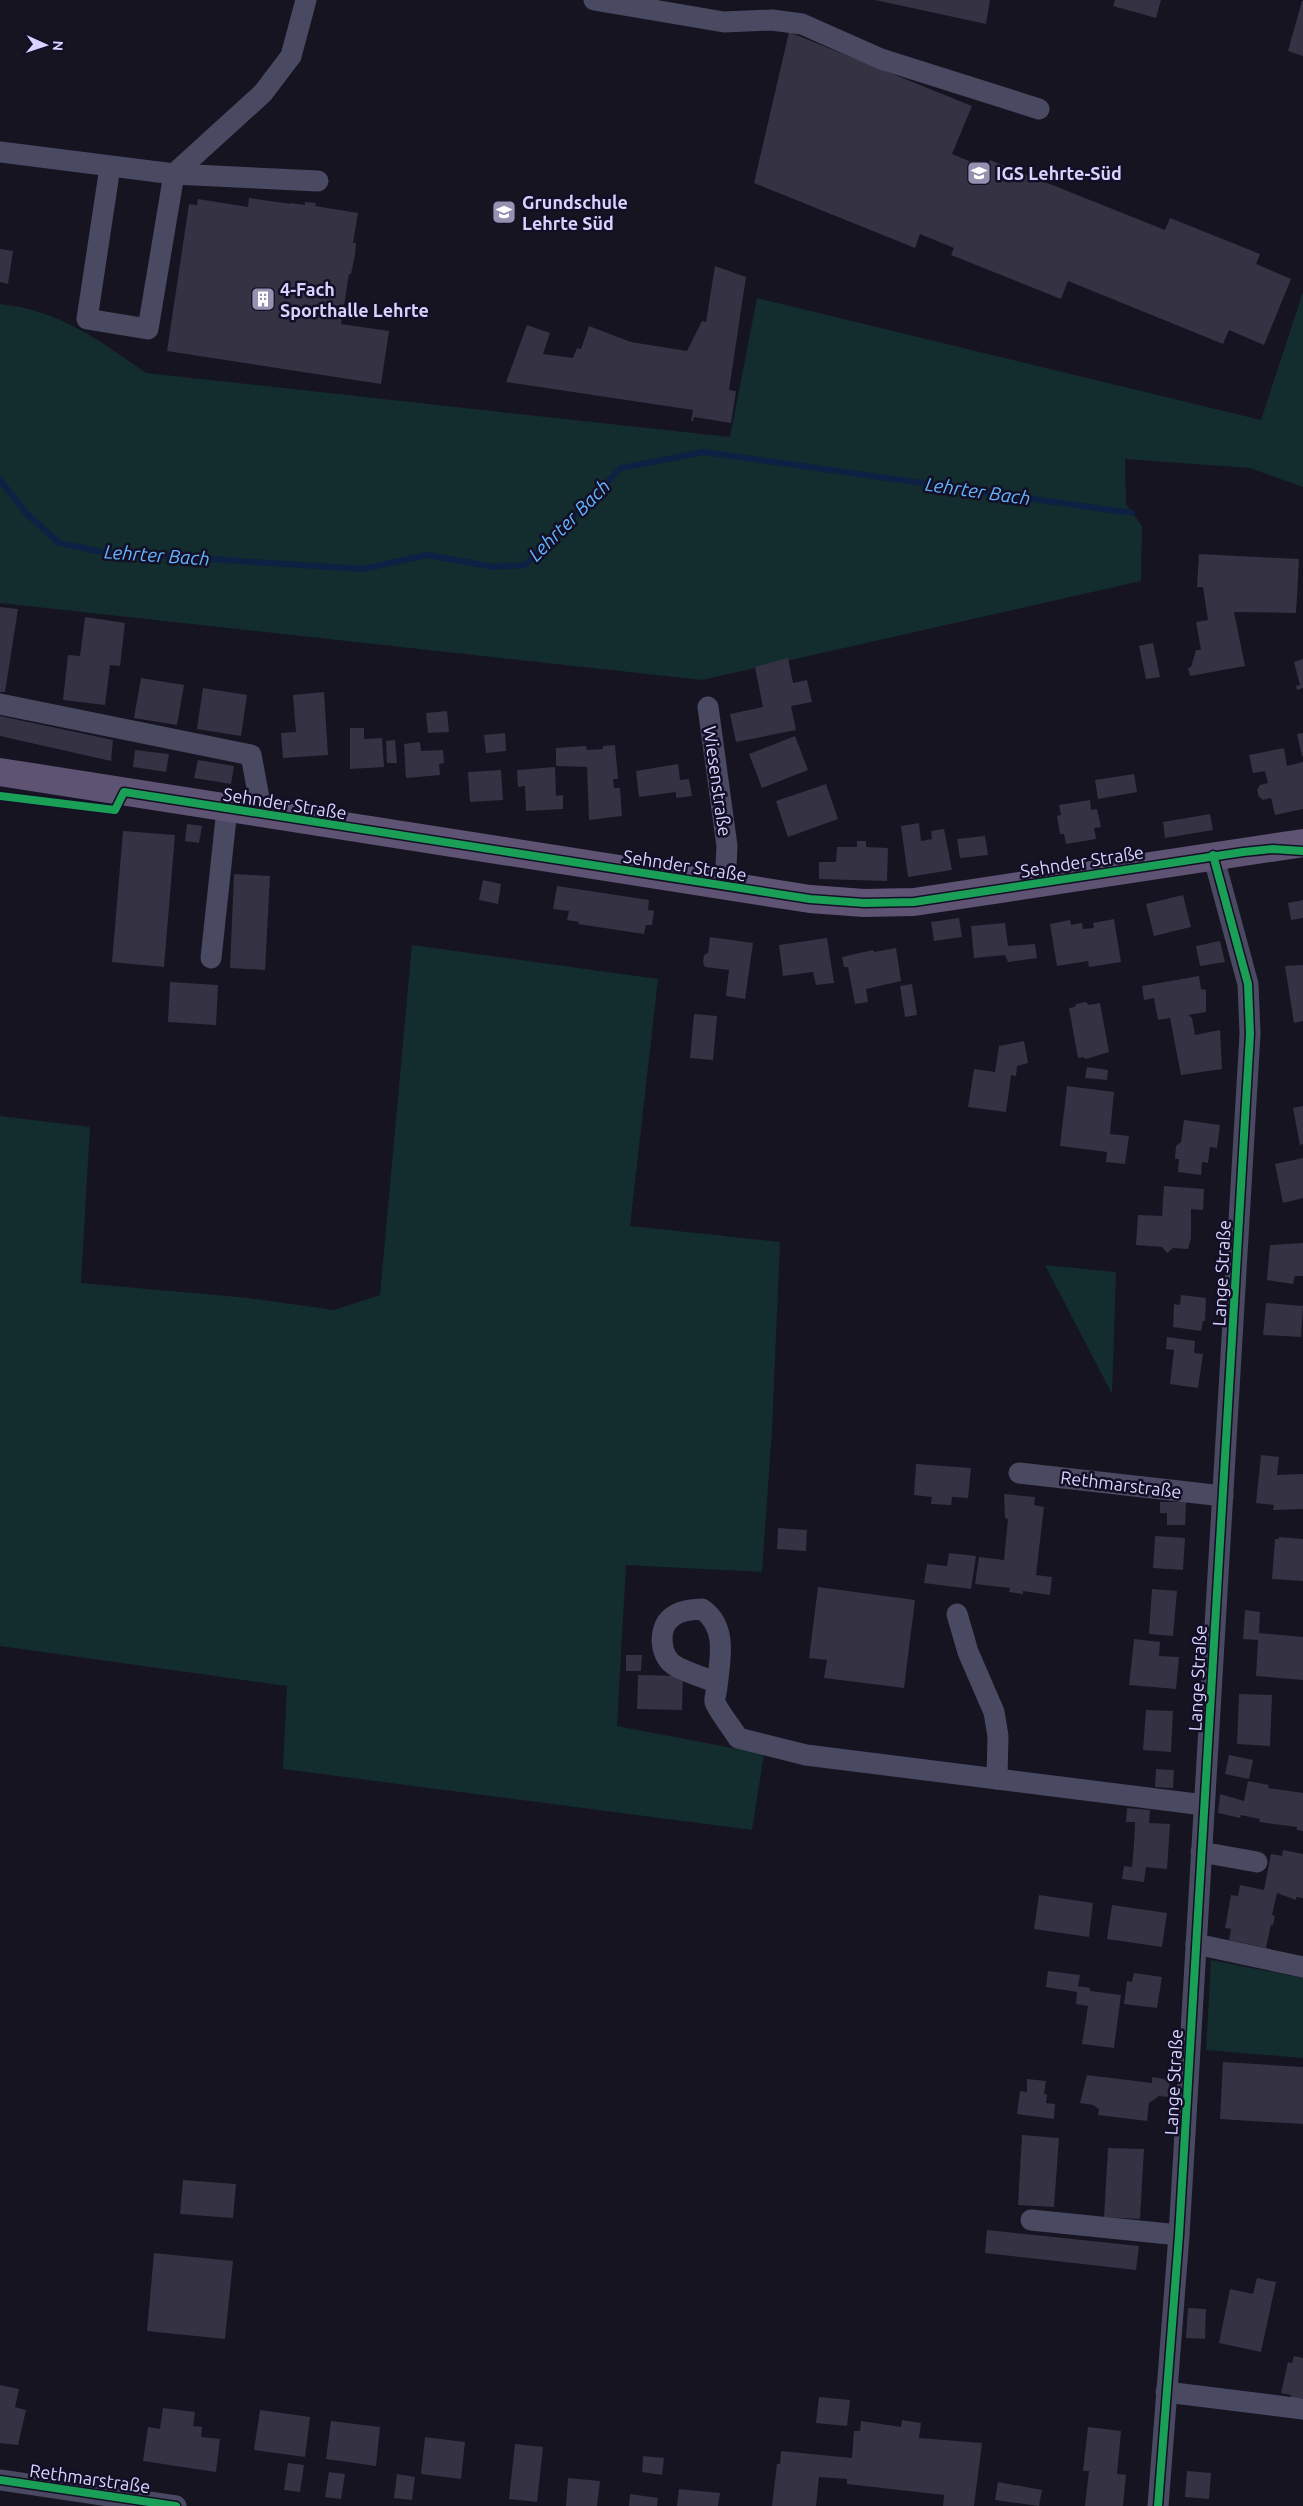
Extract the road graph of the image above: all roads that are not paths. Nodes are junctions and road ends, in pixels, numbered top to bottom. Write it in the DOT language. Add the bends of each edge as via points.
graph roads {
  1 [pos="306,0"];
  2 [pos="594,0"];
  3 [pos="1039,109"];
  4 [pos="0,152"];
  5 [pos="110,168"];
  6 [pos="174,174"];
  7 [pos="318,181"];
  8 [pos="0,704"];
  9 [pos="708,707"];
  10 [pos="0,772"];
  11 [pos="227,809"];
  12 [pos="262,814"];
  13 [pos="1303,843"];
  14 [pos="1303,851"];
  15 [pos="1243,852"];
  16 [pos="1213,855"];
  17 [pos="725,886"];
  18 [pos="211,958"];
  19 [pos="1019,1472"];
  20 [pos="1223,1496"];
  21 [pos="957,1614"];
  22 [pos="717,1683"];
  23 [pos="997,1779"];
  24 [pos="1204,1805"];
  25 [pos="1201,1852"];
  26 [pos="1257,1862"];
  27 [pos="1196,1944"];
  28 [pos="1303,1967"];
  29 [pos="1031,2220"];
  30 [pos="1179,2235"];
  31 [pos="1166,2392"];
  32 [pos="1303,2409"];
  33 [pos="0,2480"];
  34 [pos="176,2506"];
  35 [pos="1158,2506"];
  1 -- 6 [label="street" via="291,56 263,93"];
  2 -- 3 [label="street" via="724,22 772,20 802,24 881,59"];
  4 -- 5 [label="street"];
  5 -- 6 [label="street"];
  5 -- 6 [label="street" via="87,319 148,328"];
  6 -- 7 [label="street"];
  8 -- 12 [label="street, Sehnder Straße" via="251,755"];
  9 -- 17 [label="street, Wiesenstraße" via="727,846"];
  10 -- 11 [label="main road, Sehnder Straße"];
  11 -- 12 [label="main road, Sehnder Straße"];
  11 -- 18 [label="street"];
  12 -- 17 [label="main road, Sehnder Straße"];
  13 -- 15 [label="main road, Sehnder Straße"];
  14 -- 15 [label="main road, Sehnder Straße"];
  15 -- 16 [label="main road, Sehnder Straße"];
  16 -- 17 [label="main road, Sehnder Straße" via="914,902 810,900"];
  16 -- 20 [label="street, Lange Straße" via="1248,984 1250,1008"];
  19 -- 20 [label="street, Rethmarstraße"];
  20 -- 24 [label="street, Lange Straße"];
  21 -- 23 [label="street" via="968,1652 994,1712 998,1736"];
  22 -- 23 [label="street" via="715,1702 738,1738 806,1755"];
  23 -- 24 [label="street"];
  24 -- 25 [label="street, Lange Straße"];
  25 -- 26 [label="street"];
  25 -- 27 [label="street, Lange Straße"];
  27 -- 28 [label="street"];
  27 -- 30 [label="street, Lange Straße"];
  29 -- 30 [label="street"];
  30 -- 31 [label="street, Lange Straße"];
  31 -- 32 [label="street"];
  31 -- 35 [label="street, Lange Straße"];
  33 -- 34 [label="street, Rethmarstraße"];
}
